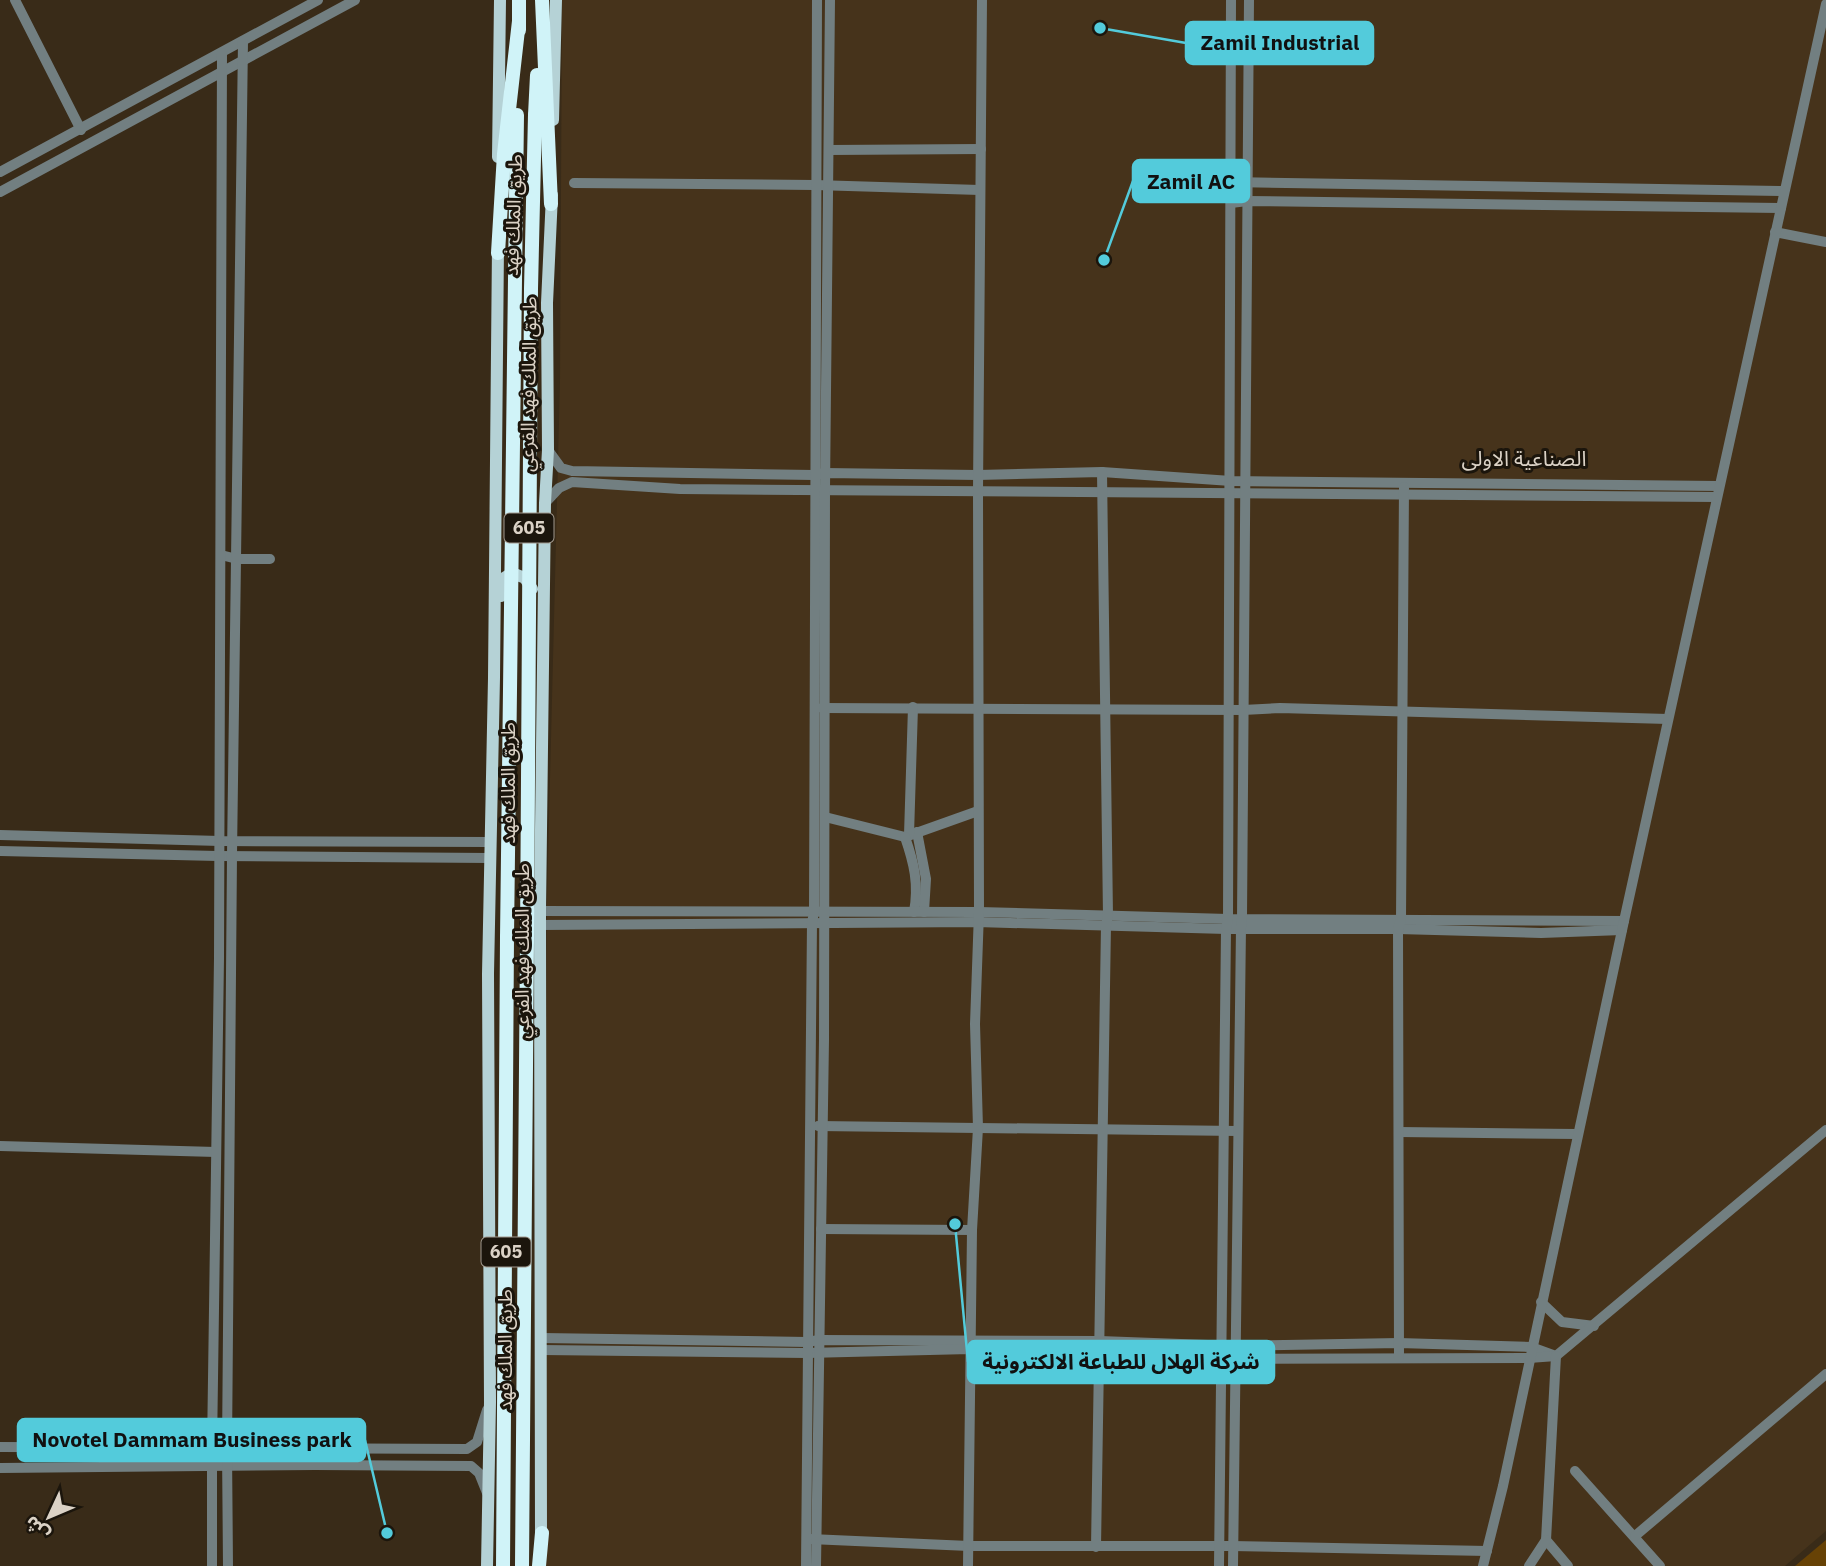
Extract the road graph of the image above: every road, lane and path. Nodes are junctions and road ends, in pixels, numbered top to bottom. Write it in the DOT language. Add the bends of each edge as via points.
graph roads {
  1 [pos="15,0"];
  2 [pos="318,0"];
  3 [pos="355,0"];
  4 [pos="500,0"];
  5 [pos="519,0"];
  6 [pos="541,0"];
  7 [pos="556,0"];
  8 [pos="817,0"];
  9 [pos="831,0"];
  10 [pos="982,0"];
  11 [pos="1231,0"];
  12 [pos="1249,0"];
  13 [pos="1826,4"];
  14 [pos="519,21"];
  15 [pos="243,41"];
  16 [pos="222,53"];
  17 [pos="242,61"];
  18 [pos="223,71"];
  19 [pos="81,130"];
  20 [pos="981,149"];
  21 [pos="829,150"];
  22 [pos="0,172"];
  23 [pos="1247,181"];
  24 [pos="1231,182"];
  25 [pos="574,183"];
  26 [pos="815,184"];
  27 [pos="1488,186"];
  28 [pos="827,187"];
  29 [pos="1690,189"];
  30 [pos="980,190"];
  31 [pos="1784,191"];
  32 [pos="0,192"];
  33 [pos="1247,201"];
  34 [pos="1231,203"];
  35 [pos="551,204"];
  36 [pos="1491,204"];
  37 [pos="1689,206"];
  38 [pos="1781,208"];
  39 [pos="1775,232"];
  40 [pos="1826,242"];
  41 [pos="498,253"];
  42 [pos="548,450"];
  43 [pos="1102,472"];
  44 [pos="681,474"];
  45 [pos="892,474"];
  46 [pos="819,475"];
  47 [pos="978,475"];
  48 [pos="1231,481"];
  49 [pos="1245,481"];
  50 [pos="1404,488"];
  51 [pos="680,489"];
  52 [pos="819,489"];
  53 [pos="893,490"];
  54 [pos="978,491"];
  55 [pos="1102,491"];
  56 [pos="1718,491"];
  57 [pos="1231,492"];
  58 [pos="1245,492"];
  59 [pos="545,503"];
  60 [pos="221,555"];
  61 [pos="237,559"];
  62 [pos="270,559"];
  63 [pos="494,678"];
  64 [pos="819,708"];
  65 [pos="913,708"];
  66 [pos="977,708"];
  67 [pos="1107,709"];
  68 [pos="1228,710"];
  69 [pos="1243,710"];
  70 [pos="1401,713"];
  71 [pos="544,714"];
  72 [pos="1668,719"];
  73 [pos="978,811"];
  74 [pos="825,817"];
  75 [pos="0,835"];
  76 [pos="911,835"];
  77 [pos="233,840"];
  78 [pos="219,841"];
  79 [pos="491,842"];
  80 [pos="0,851"];
  81 [pos="232,855"];
  82 [pos="218,856"];
  83 [pos="490,858"];
  84 [pos="919,912"];
  85 [pos="819,917"];
  86 [pos="978,917"];
  87 [pos="540,918"];
  88 [pos="1107,921"];
  89 [pos="1242,922"];
  90 [pos="1227,924"];
  91 [pos="1399,924"];
  92 [pos="1623,926"];
  93 [pos="810,1126"];
  94 [pos="823,1126"];
  95 [pos="978,1128"];
  96 [pos="1826,1130"];
  97 [pos="1102,1131"];
  98 [pos="1223,1131"];
  99 [pos="1238,1131"];
  100 [pos="1399,1132"];
  101 [pos="1577,1134"];
  102 [pos="0,1146"];
  103 [pos="216,1152"];
  104 [pos="821,1228"];
  105 [pos="972,1230"];
  106 [pos="1541,1302"];
  107 [pos="1594,1326"];
  108 [pos="669,1340"];
  109 [pos="819,1340"];
  110 [pos="1100,1341"];
  111 [pos="1399,1343"];
  112 [pos="542,1344"];
  113 [pos="1221,1345"];
  114 [pos="1235,1346"];
  115 [pos="807,1347"];
  116 [pos="974,1347"];
  117 [pos="1531,1347"];
  118 [pos="668,1351"];
  119 [pos="820,1353"];
  120 [pos="1100,1354"];
  121 [pos="1114,1355"];
  122 [pos="1556,1356"];
  123 [pos="1235,1358"];
  124 [pos="1399,1358"];
  125 [pos="1529,1358"];
  126 [pos="1221,1359"];
  127 [pos="1826,1374"];
  128 [pos="490,1402"];
  129 [pos="0,1447"];
  130 [pos="212,1449"];
  131 [pos="227,1449"];
  132 [pos="212,1466"];
  133 [pos="228,1466"];
  134 [pos="0,1468"];
  135 [pos="1575,1471"];
  136 [pos="488,1495"];
  137 [pos="541,1533"];
  138 [pos="1635,1536"];
  139 [pos="811,1539"];
  140 [pos="1546,1540"];
  141 [pos="969,1546"];
  142 [pos="1232,1546"];
  143 [pos="1096,1547"];
  144 [pos="1219,1547"];
  145 [pos="1487,1551"];
  146 [pos="212,1566"];
  147 [pos="228,1566"];
  148 [pos="487,1566"];
  149 [pos="503,1566"];
  150 [pos="522,1566"];
  151 [pos="540,1566"];
  152 [pos="806,1566"];
  153 [pos="816,1566"];
  154 [pos="968,1566"];
  155 [pos="1219,1566"];
  156 [pos="1233,1566"];
  157 [pos="1483,1566"];
  158 [pos="1529,1566"];
  159 [pos="1568,1566"];
  160 [pos="1660,1566"];
  1 -- 19 [label="street"];
  2 -- 15 [label="street"];
  3 -- 17 [label="street"];
  4 -- 41 [label="main road, طريق الملك فهد الفرعي"];
  5 -- 14 [label="highway, طريق الملك فهد / 605"];
  6 -- 35 [label="highway"];
  6 -- 150 [label="highway, طريق الملك فهد / 605, bridge" via="531,289"];
  7 -- 35 [label="main road, طريق الملك فهد الفرعي"];
  8 -- 26 [label="street"];
  9 -- 21 [label="street"];
  10 -- 20 [label="street"];
  11 -- 24 [label="street"];
  12 -- 23 [label="street"];
  13 -- 31 [label="street"];
  14 -- 41 [label="highway"];
  14 -- 149 [label="highway, طريق الملك فهد / 605, bridge"];
  15 -- 16 [label="street"];
  15 -- 17 [label="street"];
  16 -- 18 [label="street"];
  16 -- 19 [label="street"];
  17 -- 18 [label="street"];
  17 -- 61 [label="street"];
  18 -- 32 [label="street"];
  18 -- 60 [label="street"];
  19 -- 22 [label="street"];
  20 -- 21 [label="street"];
  20 -- 30 [label="street"];
  21 -- 28 [label="street"];
  23 -- 24 [label="street"];
  23 -- 27 [label="street"];
  23 -- 33 [label="street"];
  24 -- 34 [label="street"];
  25 -- 26 [label="street"];
  26 -- 28 [label="street"];
  26 -- 46 [label="street"];
  27 -- 29 [label="street"];
  27 -- 36 [label="street"];
  28 -- 30 [label="street"];
  28 -- 46 [label="street"];
  29 -- 31 [label="street"];
  29 -- 37 [label="street"];
  30 -- 47 [label="street"];
  31 -- 38 [label="street"];
  33 -- 34 [label="street"];
  33 -- 36 [label="street"];
  33 -- 49 [label="street"];
  34 -- 48 [label="street"];
  35 -- 42 [label="main road, طريق الملك فهد الفرعي"];
  36 -- 37 [label="street"];
  37 -- 38 [label="street"];
  38 -- 39 [label="street"];
  39 -- 40 [label="street"];
  39 -- 56 [label="street"];
  41 -- 63 [label="main road, طريق الملك فهد الفرعي"];
  42 -- 44 [label="street" via="561,468 572,471"];
  42 -- 59 [label="main road, طريق الملك فهد الفرعي"];
  43 -- 47 [label="street"];
  43 -- 48 [label="street"];
  43 -- 55 [label="street"];
  44 -- 46 [label="street"];
  44 -- 51 [label="street"];
  45 -- 46 [label="street"];
  45 -- 47 [label="street"];
  45 -- 53 [label="street"];
  46 -- 52 [label="street"];
  47 -- 54 [label="street"];
  48 -- 49 [label="street"];
  48 -- 57 [label="street"];
  49 -- 50 [label="street"];
  49 -- 58 [label="street"];
  50 -- 56 [label="street"];
  50 -- 58 [label="street"];
  50 -- 70 [label="street"];
  51 -- 52 [label="street"];
  51 -- 59 [label="street" via="572,482"];
  52 -- 53 [label="street"];
  52 -- 64 [label="street"];
  53 -- 54 [label="street"];
  54 -- 55 [label="street"];
  54 -- 66 [label="street"];
  55 -- 57 [label="street"];
  55 -- 67 [label="street"];
  56 -- 72 [label="street"];
  57 -- 58 [label="street"];
  57 -- 68 [label="street"];
  58 -- 69 [label="street"];
  59 -- 71 [label="main road, طريق الملك فهد الفرعي"];
  60 -- 61 [label="street"];
  60 -- 78 [label="street"];
  61 -- 62 [label="street"];
  61 -- 77 [label="street"];
  63 -- 71 [label="main road" via="502,585 508,575 519,574 534,591"];
  63 -- 79 [label="main road, طريق الملك فهد الفرعي"];
  64 -- 65 [label="street"];
  64 -- 74 [label="street"];
  64 -- 85 [label="street"];
  65 -- 66 [label="street"];
  65 -- 76 [label="street"];
  66 -- 67 [label="street"];
  66 -- 73 [label="street"];
  67 -- 68 [label="street"];
  67 -- 88 [label="street"];
  68 -- 69 [label="street"];
  68 -- 90 [label="street"];
  69 -- 70 [label="street"];
  69 -- 89 [label="street"];
  70 -- 72 [label="street"];
  70 -- 91 [label="street"];
  71 -- 87 [label="main road, طريق الملك فهد الفرعي"];
  72 -- 92 [label="street"];
  73 -- 76 [label="street"];
  73 -- 86 [label="street"];
  74 -- 76 [label="street"];
  74 -- 85 [label="street"];
  75 -- 78 [label="street"];
  76 -- 84 [label="street" via="926,879"];
  77 -- 78 [label="street"];
  77 -- 79 [label="street"];
  77 -- 81 [label="street"];
  78 -- 82 [label="street"];
  79 -- 83 [label="main road, طريق الملك فهد الفرعي"];
  80 -- 82 [label="street"];
  81 -- 82 [label="street"];
  81 -- 83 [label="street"];
  81 -- 131 [label="street"];
  82 -- 103 [label="street"];
  83 -- 128 [label="main road, طريق الملك فهد الفرعي"];
  84 -- 85 [label="street"];
  84 -- 86 [label="street"];
  85 -- 86 [label="street"];
  85 -- 87 [label="street"];
  85 -- 93 [label="street"];
  85 -- 94 [label="street"];
  86 -- 88 [label="street"];
  86 -- 95 [label="street"];
  87 -- 112 [label="main road, طريق الملك فهد الفرعي"];
  88 -- 90 [label="street"];
  88 -- 97 [label="street"];
  89 -- 90 [label="street"];
  89 -- 91 [label="street"];
  89 -- 99 [label="street"];
  90 -- 98 [label="street"];
  91 -- 92 [label="street" via="1541,933"];
  91 -- 100 [label="street"];
  92 -- 101 [label="street"];
  93 -- 94 [label="street"];
  93 -- 115 [label="street"];
  94 -- 95 [label="street"];
  94 -- 104 [label="street"];
  95 -- 97 [label="street"];
  95 -- 105 [label="street"];
  96 -- 107 [label="street"];
  97 -- 98 [label="street"];
  97 -- 110 [label="street"];
  98 -- 99 [label="street"];
  98 -- 113 [label="street"];
  99 -- 114 [label="street"];
  100 -- 101 [label="street"];
  100 -- 111 [label="street"];
  101 -- 106 [label="street"];
  102 -- 103 [label="street"];
  103 -- 130 [label="street"];
  104 -- 105 [label="street"];
  104 -- 109 [label="street"];
  105 -- 116 [label="street"];
  106 -- 107 [label="street" via="1562,1322"];
  106 -- 117 [label="street"];
  107 -- 122 [label="street"];
  108 -- 112 [label="street"];
  108 -- 115 [label="street"];
  108 -- 118 [label="street"];
  109 -- 115 [label="street"];
  109 -- 116 [label="street"];
  109 -- 119 [label="street"];
  110 -- 113 [label="street"];
  110 -- 116 [label="street"];
  110 -- 120 [label="street"];
  110 -- 121 [label="street"];
  111 -- 114 [label="street"];
  111 -- 117 [label="street"];
  111 -- 124 [label="street"];
  112 -- 118 [label="street"];
  112 -- 137 [label="main road, طريق الملك فهد الفرعي"];
  113 -- 114 [label="street"];
  113 -- 126 [label="street"];
  114 -- 123 [label="street"];
  115 -- 118 [label="street"];
  115 -- 119 [label="street"];
  115 -- 139 [label="street"];
  116 -- 119 [label="street"];
  116 -- 120 [label="street"];
  116 -- 141 [label="street"];
  117 -- 122 [label="street"];
  117 -- 125 [label="street"];
  119 -- 139 [label="street"];
  120 -- 121 [label="street"];
  120 -- 143 [label="street"];
  121 -- 126 [label="street"];
  122 -- 125 [label="street"];
  122 -- 140 [label="street"];
  123 -- 124 [label="street"];
  123 -- 126 [label="street"];
  123 -- 142 [label="street"];
  124 -- 125 [label="street"];
  125 -- 145 [label="street"];
  126 -- 144 [label="street"];
  127 -- 138 [label="street"];
  128 -- 131 [label="street" via="477,1442 467,1449"];
  128 -- 136 [label="main road, طريق الملك فهد الفرعي"];
  129 -- 130 [label="street"];
  130 -- 131 [label="street"];
  130 -- 132 [label="street"];
  131 -- 133 [label="street"];
  132 -- 133 [label="street"];
  132 -- 134 [label="street"];
  132 -- 146 [label="street"];
  133 -- 136 [label="street" via="471,1466 479,1472"];
  133 -- 147 [label="street"];
  135 -- 138 [label="street"];
  136 -- 148 [label="main road, طريق الملك فهد الفرعي"];
  137 -- 151 [label="highway"];
  138 -- 160 [label="street"];
  139 -- 141 [label="street"];
  139 -- 152 [label="street"];
  139 -- 153 [label="street"];
  140 -- 158 [label="street"];
  140 -- 159 [label="street"];
  141 -- 143 [label="street"];
  141 -- 154 [label="street"];
  142 -- 144 [label="street"];
  142 -- 145 [label="street"];
  142 -- 156 [label="street"];
  143 -- 144 [label="street"];
  144 -- 155 [label="street"];
  145 -- 157 [label="street"];
}
